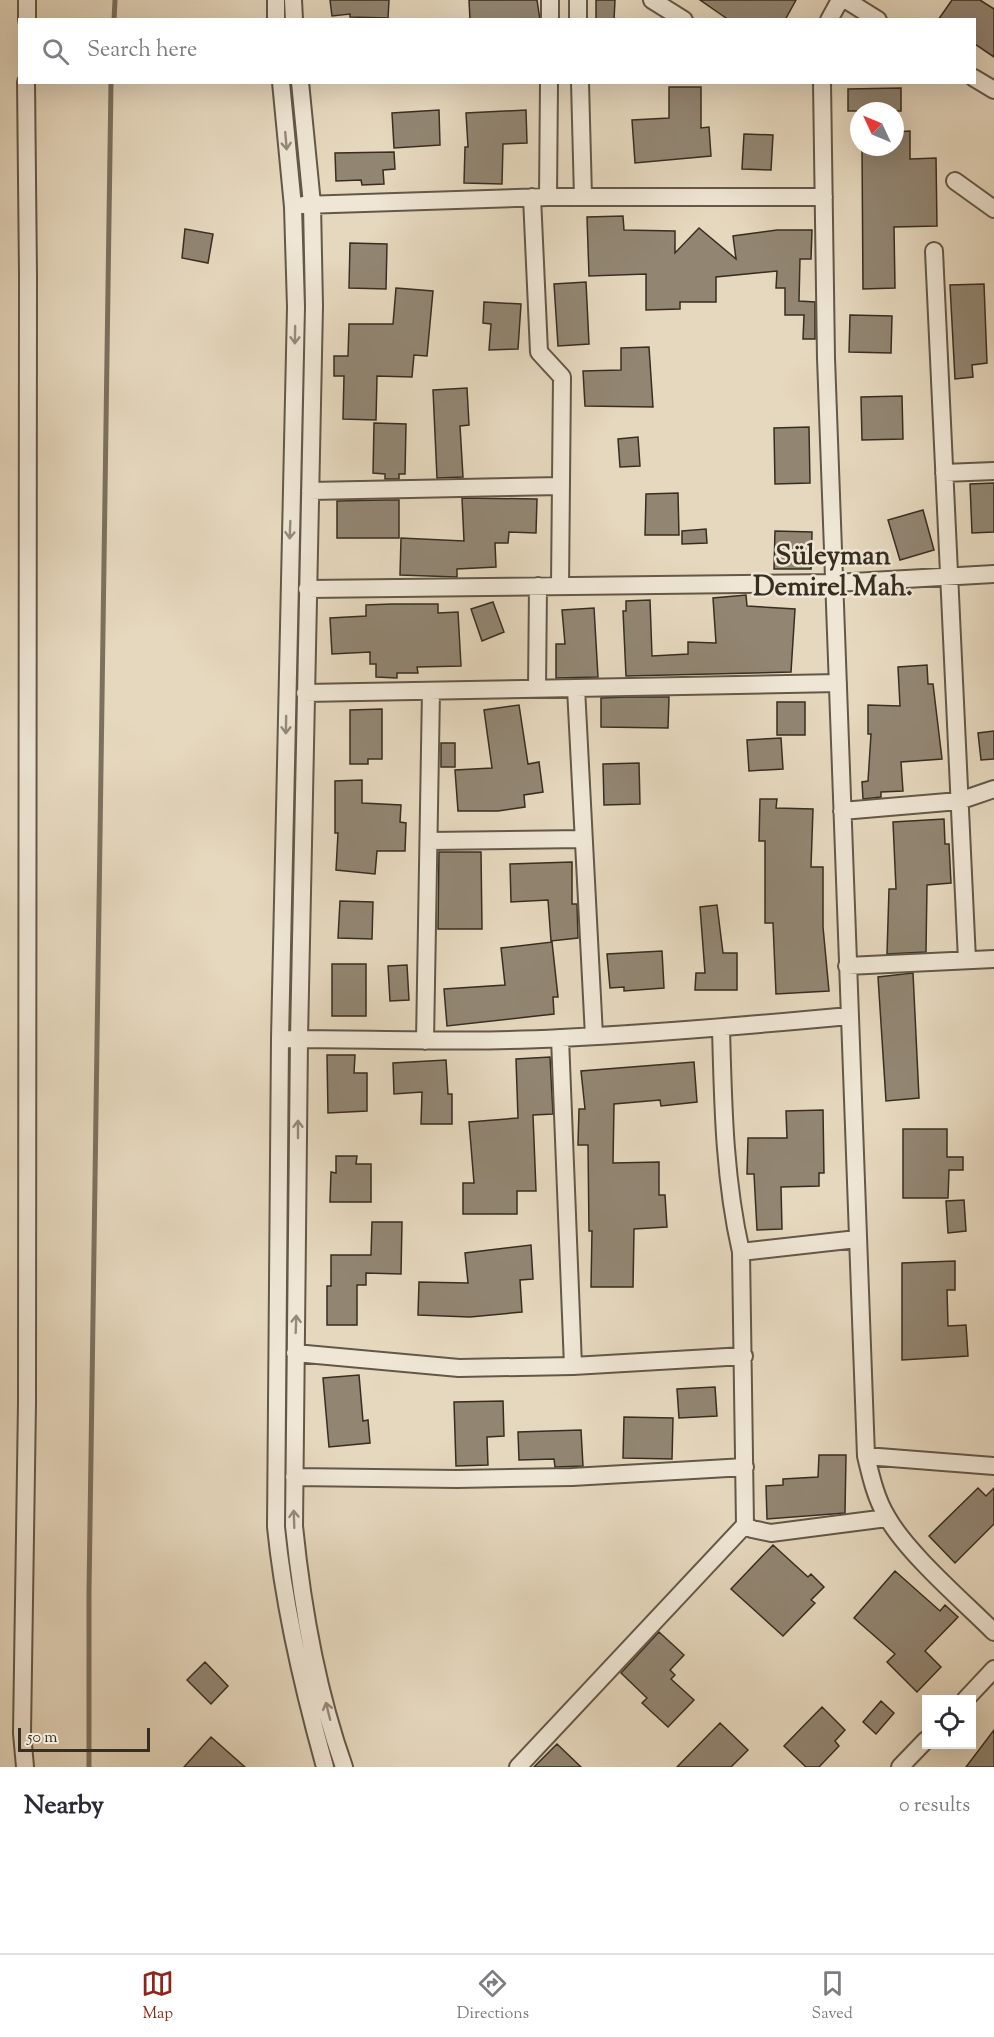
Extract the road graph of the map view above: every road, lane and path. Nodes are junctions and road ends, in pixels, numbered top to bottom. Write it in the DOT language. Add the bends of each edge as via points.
graph roads {
  1 [pos="27,0"];
  2 [pos="276,0"];
  3 [pos="293,0"];
  4 [pos="550,0"];
  5 [pos="578,0"];
  6 [pos="652,0"];
  7 [pos="840,0"];
  8 [pos="846,0"];
  9 [pos="27,18"];
  10 [pos="276,18"];
  11 [pos="294,18"];
  12 [pos="550,18"];
  13 [pos="578,18"];
  14 [pos="681,18"];
  15 [pos="830,18"];
  16 [pos="875,18"];
  17 [pos="976,79"];
  18 [pos="26,84"];
  19 [pos="281,84"];
  20 [pos="300,84"];
  21 [pos="549,84"];
  22 [pos="580,84"];
  23 [pos="822,84"];
  24 [pos="994,90"];
  25 [pos="955,181"];
  26 [pos="583,196"];
  27 [pos="540,197"];
  28 [pos="824,197"];
  29 [pos="312,204"];
  30 [pos="293,207"];
  31 [pos="994,209"];
  32 [pos="934,252"];
  33 [pos="994,471"];
  34 [pos="944,473"];
  35 [pos="561,486"];
  36 [pos="309,491"];
  37 [pos="994,574"];
  38 [pos="949,578"];
  39 [pos="836,583"];
  40 [pos="538,586"];
  41 [pos="560,586"];
  42 [pos="307,589"];
  43 [pos="838,683"];
  44 [pos="576,688"];
  45 [pos="537,689"];
  46 [pos="431,691"];
  47 [pos="305,693"];
  48 [pos="994,789"];
  49 [pos="959,801"];
  50 [pos="842,811"];
  51 [pos="582,838"];
  52 [pos="429,841"];
  53 [pos="994,959"];
  54 [pos="967,960"];
  55 [pos="847,966"];
  56 [pos="849,1016"];
  57 [pos="721,1028"];
  58 [pos="594,1036"];
  59 [pos="560,1038"];
  60 [pos="298,1039"];
  61 [pos="280,1040"];
  62 [pos="425,1041"];
  63 [pos="857,1239"];
  64 [pos="741,1252"];
  65 [pos="295,1353"];
  66 [pos="744,1356"];
  67 [pos="573,1366"];
  68 [pos="866,1456"];
  69 [pos="994,1466"];
  70 [pos="744,1467"];
  71 [pos="294,1477"];
  72 [pos="887,1518"];
  73 [pos="745,1525"];
  74 [pos="994,1632"];
  75 [pos="994,1669"];
  76 [pos="970,1695"];
  77 [pos="922,1745"];
  78 [pos="25,1767"];
  79 [pos="325,1767"];
  80 [pos="344,1767"];
  81 [pos="518,1767"];
  82 [pos="900,1767"];
  1 -- 9 [label="street"];
  2 -- 10 [label="street"];
  3 -- 11 [label="street"];
  4 -- 12 [label="street"];
  5 -- 13 [label="street"];
  6 -- 14 [label="street"];
  7 -- 15 [label="street"];
  8 -- 16 [label="street"];
  17 -- 24 [label="street"];
  18 -- 78 [label="street" via="27,1356 22,1733"];
  19 -- 30 [label="street, one-way"];
  20 -- 29 [label="street"];
  21 -- 27 [label="street"];
  22 -- 26 [label="street"];
  23 -- 28 [label="street"];
  25 -- 31 [label="street"];
  26 -- 27 [label="street"];
  26 -- 28 [label="street"];
  27 -- 29 [label="street"];
  27 -- 35 [label="street" via="539,351 562,377"];
  28 -- 39 [label="street" via="826,358"];
  29 -- 30 [label="street"];
  29 -- 36 [label="street" via="314,306"];
  30 -- 61 [label="street, one-way" via="296,307"];
  32 -- 34 [label="street"];
  33 -- 34 [label="street"];
  34 -- 38 [label="street"];
  35 -- 36 [label="street"];
  35 -- 41 [label="street"];
  36 -- 42 [label="street"];
  37 -- 38 [label="street"];
  38 -- 39 [label="street"];
  38 -- 49 [label="street"];
  39 -- 41 [label="street"];
  39 -- 43 [label="street"];
  40 -- 41 [label="street"];
  40 -- 42 [label="street"];
  40 -- 45 [label="street"];
  42 -- 47 [label="street"];
  43 -- 44 [label="street"];
  43 -- 50 [label="street"];
  44 -- 45 [label="street"];
  44 -- 51 [label="street"];
  45 -- 46 [label="street"];
  46 -- 47 [label="street"];
  46 -- 52 [label="street"];
  47 -- 60 [label="street"];
  48 -- 49 [label="street"];
  49 -- 50 [label="street"];
  49 -- 54 [label="street"];
  50 -- 55 [label="street"];
  51 -- 52 [label="street"];
  51 -- 58 [label="street"];
  52 -- 62 [label="street"];
  53 -- 54 [label="street"];
  54 -- 55 [label="street"];
  55 -- 56 [label="street"];
  56 -- 57 [label="street"];
  56 -- 63 [label="street"];
  57 -- 58 [label="street"];
  57 -- 64 [label="street" via="728,1182"];
  58 -- 59 [label="street"];
  59 -- 62 [label="street"];
  59 -- 67 [label="street"];
  60 -- 61 [label="street"];
  60 -- 62 [label="street"];
  65 -- 60 [label="street, one-way"];
  61 -- 79 [label="street" via="276,1527 281,1576 302,1680"];
  63 -- 64 [label="street"];
  63 -- 68 [label="street"];
  64 -- 66 [label="street"];
  65 -- 67 [label="street" via="459,1368"];
  65 -- 71 [label="street"];
  66 -- 67 [label="street"];
  66 -- 70 [label="street"];
  68 -- 69 [label="street"];
  68 -- 72 [label="street"];
  70 -- 71 [label="street" via="572,1477"];
  70 -- 73 [label="street"];
  80 -- 71 [label="street, one-way" via="320,1678 299,1575"];
  72 -- 73 [label="street" via="771,1533"];
  72 -- 74 [label="street" via="936,1575"];
  73 -- 81 [label="street"];
  75 -- 76 [label="street"];
  77 -- 82 [label="street"];
}
